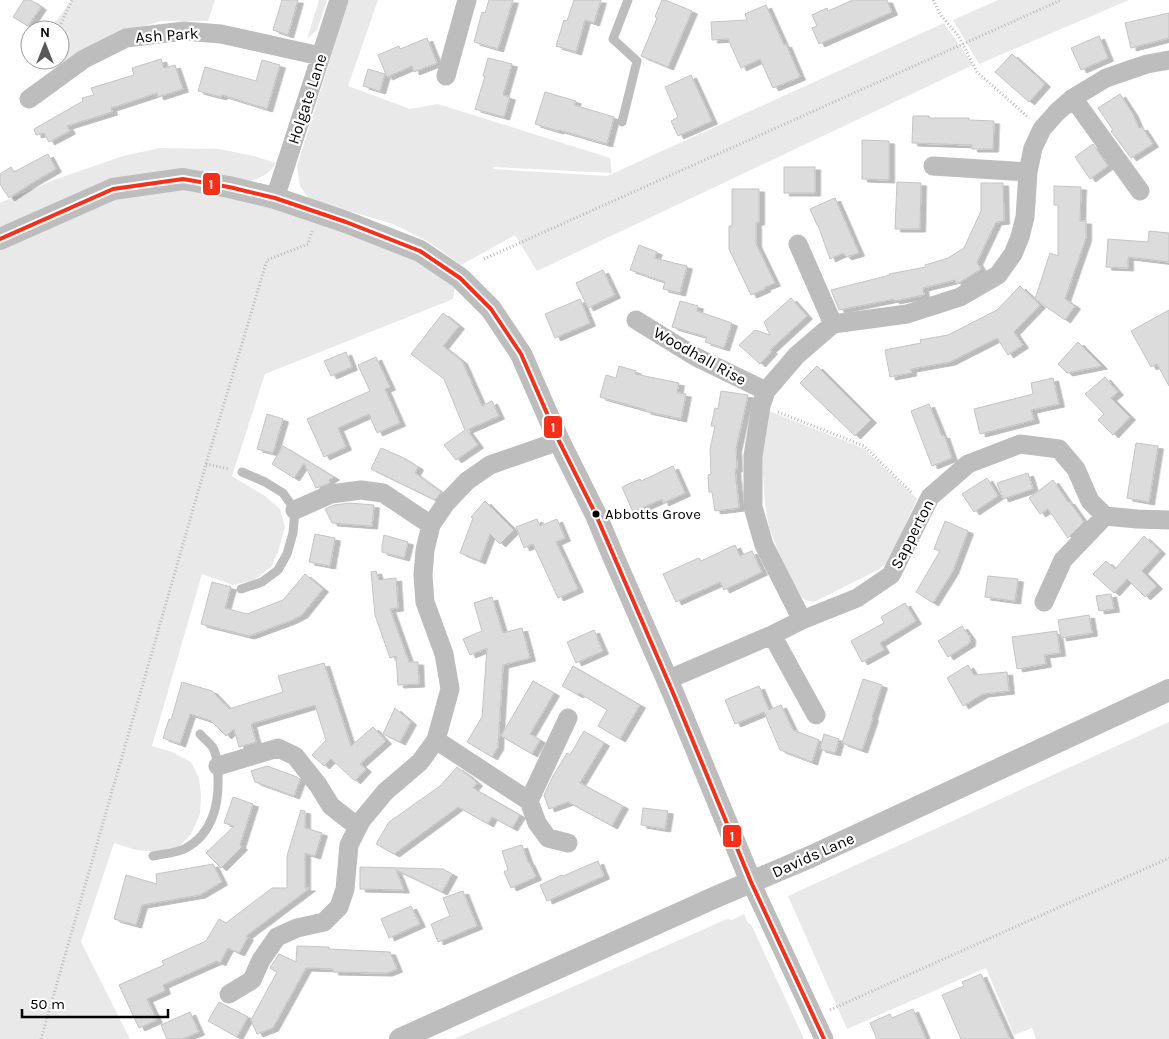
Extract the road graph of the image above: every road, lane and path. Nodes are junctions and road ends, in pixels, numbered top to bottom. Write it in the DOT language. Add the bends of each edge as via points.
graph roads {
  1 [pos="72,0"];
  2 [pos="339,0"];
  3 [pos="467,0"];
  4 [pos="628,0"];
  5 [pos="933,0"];
  6 [pos="1061,0"];
  7 [pos="63,20"];
  8 [pos="963,45"];
  9 [pos="320,56"];
  10 [pos="1169,60"];
  11 [pos="446,76"];
  12 [pos="1073,98"];
  13 [pos="29,99"];
  14 [pos="622,122"];
  15 [pos="1042,129"];
  16 [pos="933,166"];
  17 [pos="1028,172"];
  18 [pos="1140,190"];
  19 [pos="275,198"];
  20 [pos="319,233"];
  21 [pos="0,239"];
  22 [pos="798,244"];
  23 [pos="484,259"];
  24 [pos="636,320"];
  25 [pos="833,324"];
  26 [pos="764,398"];
  27 [pos="560,441"];
  28 [pos="206,464"];
  29 [pos="242,472"];
  30 [pos="926,506"];
  31 [pos="295,510"];
  32 [pos="1105,516"];
  33 [pos="1169,520"];
  34 [pos="431,525"];
  35 [pos="241,589"];
  36 [pos="1044,602"];
  37 [pos="802,620"];
  38 [pos="772,635"];
  39 [pos="668,680"];
  40 [pos="1169,690"];
  41 [pos="816,715"];
  42 [pos="568,718"];
  43 [pos="200,734"];
  44 [pos="436,740"];
  45 [pos="218,766"];
  46 [pos="529,801"];
  47 [pos="358,827"];
  48 [pos="568,843"];
  49 [pos="153,856"];
  50 [pos="1169,858"];
  51 [pos="750,882"];
  52 [pos="229,994"];
  53 [pos="814,1017"];
  54 [pos="41,1039"];
  55 [pos="400,1039"];
  56 [pos="824,1039"];
  1 -- 7 [label="path"];
  2 -- 9 [label="street, Holgate Lane"];
  3 -- 11 [label="street"];
  4 -- 14 [label="lane" via="613,39 636,61"];
  5 -- 8 [label="path"];
  6 -- 8 [label="path"];
  8 -- 15 [label="path" via="977,72"];
  8 -- 23 [label="path"];
  9 -- 13 [label="street, Ash Park" via="221,34 184,31 126,38 84,59"];
  9 -- 19 [label="street, Holgate Lane"];
  10 -- 12 [label="street" via="1106,78"];
  12 -- 15 [label="street"];
  12 -- 18 [label="street"];
  15 -- 17 [label="street" via="1033,148"];
  16 -- 17 [label="street"];
  17 -- 25 [label="street" via="1025,217 1020,237 998,275 960,297 906,314"];
  19 -- 21 [label="street" via="183,180 113,189"];
  19 -- 27 [label="street" via="420,251 460,278 491,309 521,354"];
  20 -- 28 [label="path" via="312,231 308,244 267,260"];
  22 -- 25 [label="street"];
  24 -- 26 [label="street, Woodhall Rise"];
  25 -- 26 [label="street, Woodhall Rise" via="797,355"];
  26 -- 30 [label="path" via="864,446"];
  26 -- 37 [label="street" via="752,456 752,507 764,545"];
  27 -- 34 [label="street" via="490,465 467,481"];
  27 -- 39 [label="street"];
  28 -- 29 [label="path"];
  28 -- 54 [label="path"];
  29 -- 31 [label="lane" via="282,493"];
  30 -- 32 [label="street, Sapperton" via="930,497 968,464 1020,444 1059,448 1076,469 1090,501"];
  30 -- 37 [label="street, Sapperton" via="892,575 856,598"];
  31 -- 34 [label="street" via="331,494 361,490 383,493"];
  31 -- 35 [label="lane" via="293,533 278,570 262,582"];
  32 -- 33 [label="street"];
  32 -- 36 [label="street" via="1063,560"];
  34 -- 44 [label="street" via="423,575 425,602 444,654 450,689"];
  37 -- 38 [label="street, Sapperton"];
  38 -- 39 [label="street, Sapperton"];
  38 -- 41 [label="street"];
  39 -- 51 [label="street"];
  40 -- 51 [label="street, Davids Lane"];
  42 -- 46 [label="street"];
  43 -- 45 [label="lane" via="213,748"];
  44 -- 46 [label="street"];
  44 -- 47 [label="street" via="420,762 385,792"];
  45 -- 47 [label="street" via="278,748 295,756 330,806"];
  45 -- 49 [label="lane" via="216,807 208,826 185,849"];
  46 -- 48 [label="street" via="537,823 548,838"];
  47 -- 52 [label="street" via="349,845 345,889 339,907 324,922 277,937 252,980"];
  50 -- 53 [label="path"];
  51 -- 53 [label="street"];
  51 -- 55 [label="street, Davids Lane"];
  53 -- 56 [label="street"];
}
